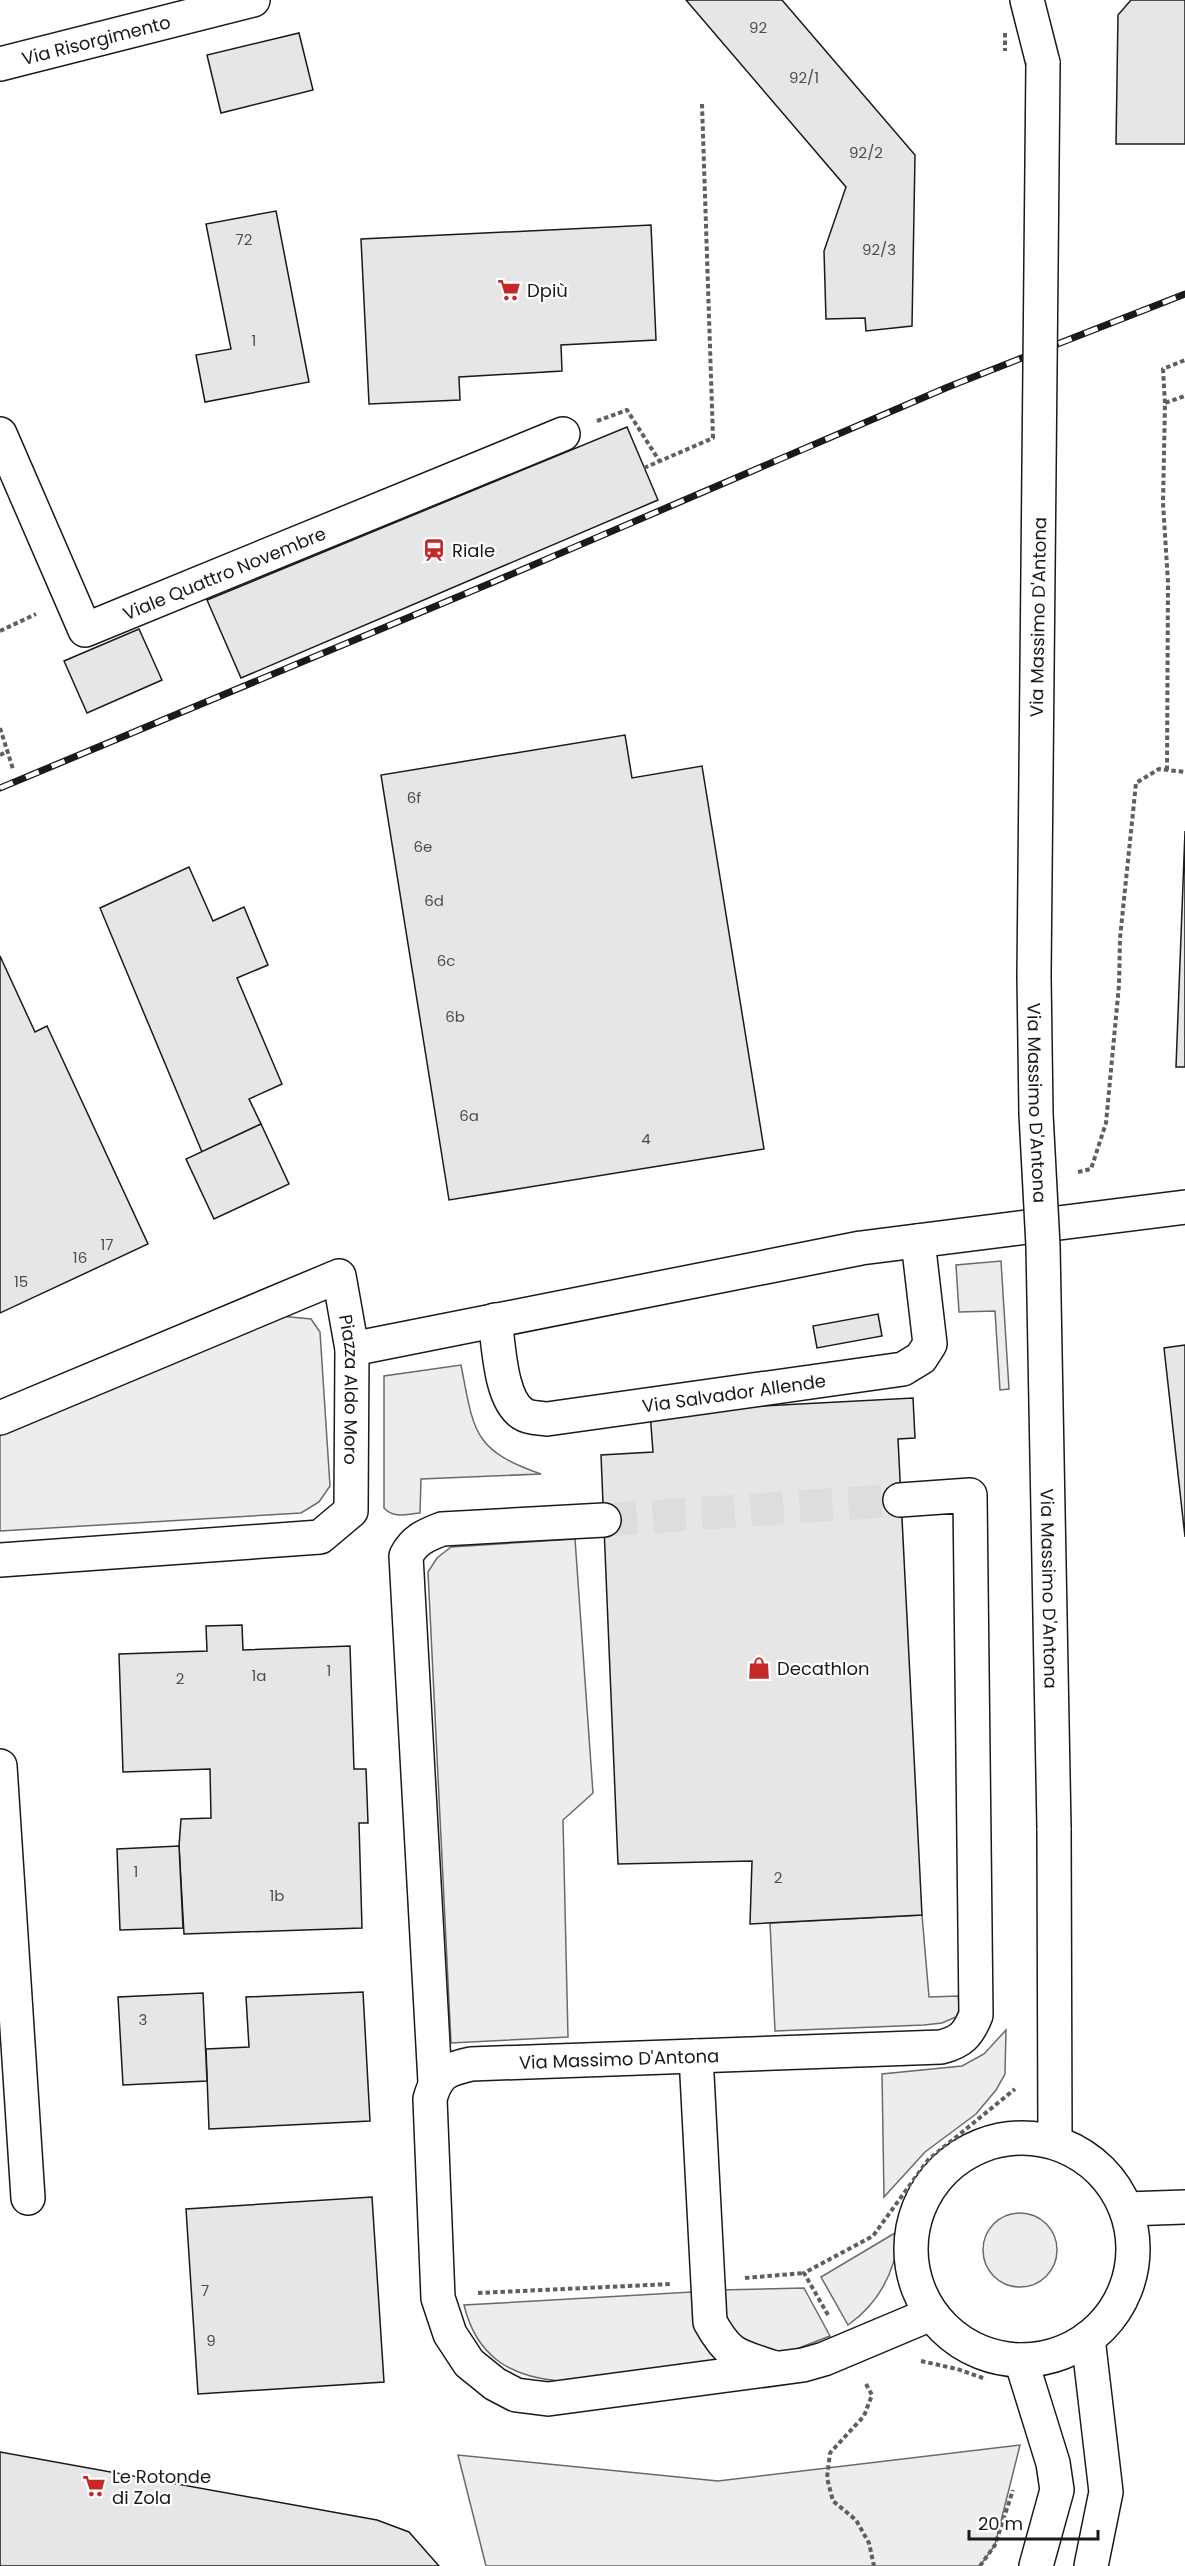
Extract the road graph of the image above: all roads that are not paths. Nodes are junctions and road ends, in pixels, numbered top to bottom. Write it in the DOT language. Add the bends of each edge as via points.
graph roads {
  1 [pos="1027,0"];
  2 [pos="1048,0"];
  3 [pos="233,2"];
  4 [pos="1044,63"];
  5 [pos="0,64"];
  6 [pos="0,434"];
  7 [pos="563,434"];
  8 [pos="1185,1207"];
  9 [pos="918,1241"];
  10 [pos="495,1320"];
  11 [pos="352,1349"];
  12 [pos="0,1418"];
  13 [pos="900,1500"];
  14 [pos="604,1520"];
  15 [pos="0,1560"];
  16 [pos="0,1766"];
  17 [pos="696,2056"];
  18 [pos="435,2082"];
  19 [pos="1055,2142"];
  20 [pos="28,2198"];
  21 [pos="1185,2207"];
  22 [pos="1126,2209"];
  23 [pos="931,2314"];
  24 [pos="1088,2338"];
  25 [pos="1021,2361"];
  26 [pos="776,2369"];
  27 [pos="1036,2566"];
  28 [pos="1091,2566"];
  1 -- 4 [label="street, Via Massimo D'Antona"];
  2 -- 4 [label="street, Via Massimo D'Antona"];
  3 -- 5 [label="street, Via Risorgimento"];
  4 -- 19 [label="street, Via Massimo D'Antona, bridge" via="1035,976 1054,1828"];
  6 -- 7 [label="street, Viale Quattro Novembre" via="85,630"];
  8 -- 9 [label="street"];
  9 -- 10 [label="street" via="861,1248"];
  9 -- 10 [label="street, Via Salvador Allende" via="930,1344 921,1358 903,1369 547,1419 525,1416 512,1404"];
  10 -- 11 [label="street"];
  11 -- 12 [label="street, Piazza Aldo Moro" via="339,1276"];
  11 -- 15 [label="street, Piazza Aldo Moro" via="351,1511 320,1537"];
  13 -- 17 [label="street, Via Massimo D'Antona" via="970,1495 976,2015 969,2033 958,2043 940,2047"];
  14 -- 18 [label="street" via="442,1529 424,1536 406,1556"];
  16 -- 20 [label="street"];
  17 -- 18 [label="street, Via Massimo D'Antona" via="471,2064 449,2069"];
  17 -- 26 [label="street" via="710,2322 723,2345 741,2357"];
  18 -- 26 [label="street" via="430,2099 438,2298 450,2334 469,2363 516,2395 548,2399"];
  19 -- 22 [label="street" via="1085,2157 1110,2180"];
  19 -- 23 [label="street" via="1021,2137 987,2143 956,2158 931,2184 915,2215 909,2249 915,2283"];
  21 -- 22 [label="street"];
  22 -- 24 [label="street" via="1133,2237 1132,2266 1124,2294"];
  23 -- 25 [label="street" via="956,2339 987,2355"];
  23 -- 26 [label="street" via="824,2359"];
  24 -- 25 [label="street" via="1056,2355"];
  24 -- 28 [label="street" via="1106,2492"];
  25 -- 27 [label="street" via="1053,2463 1057,2490"];
}
